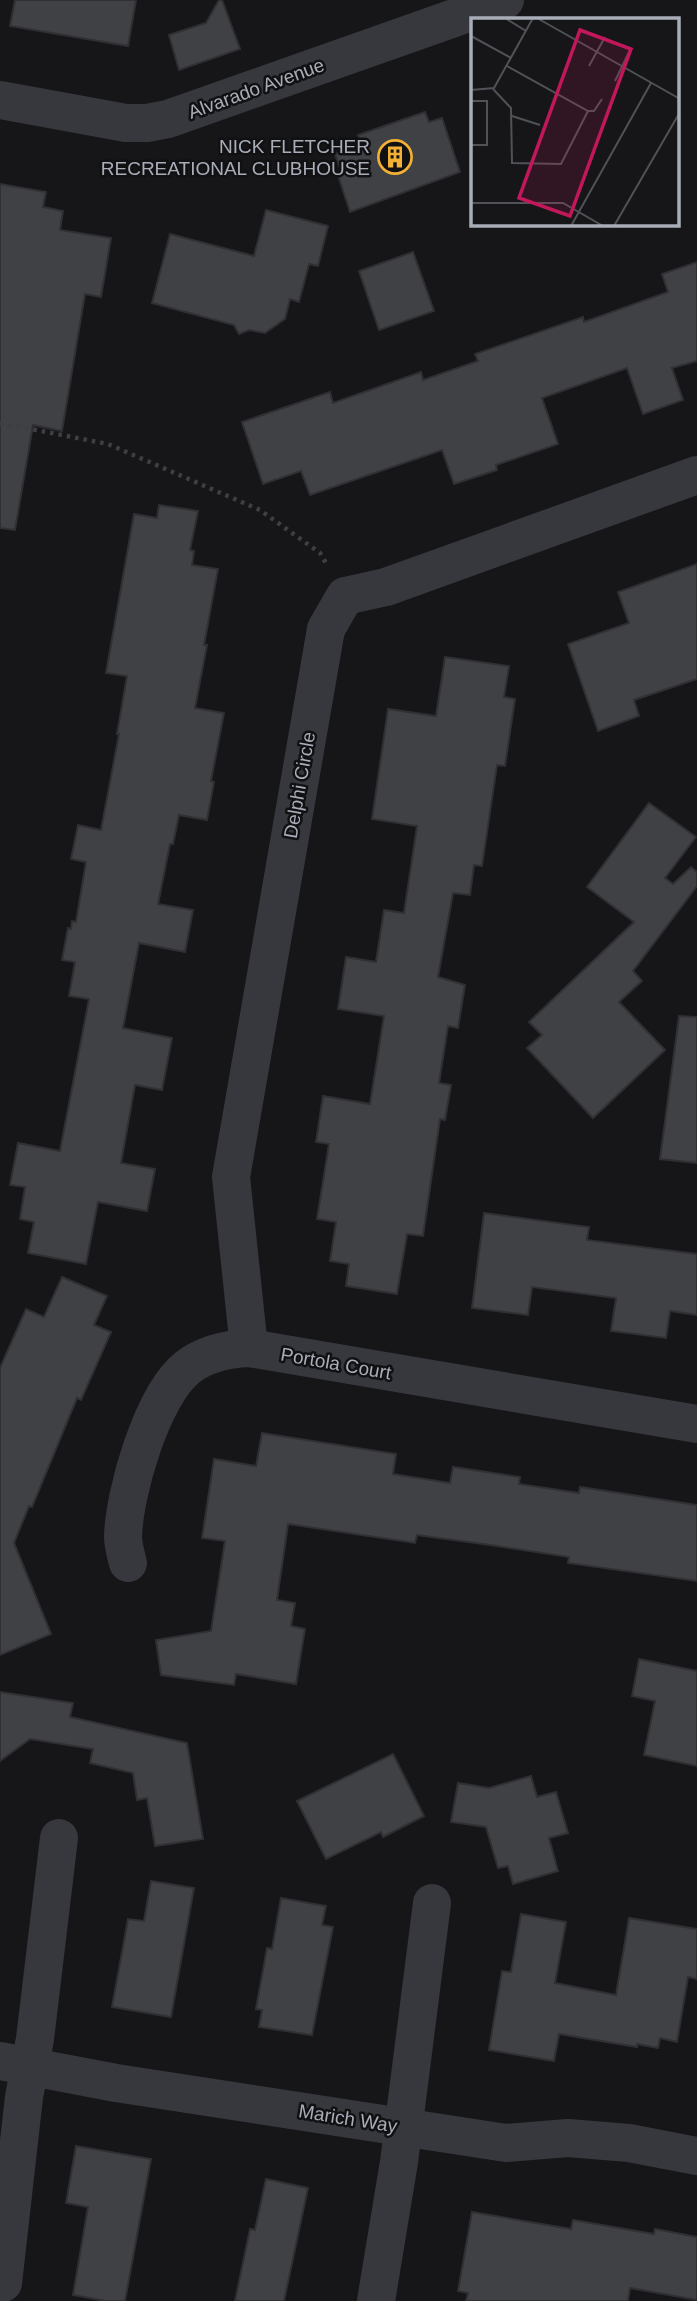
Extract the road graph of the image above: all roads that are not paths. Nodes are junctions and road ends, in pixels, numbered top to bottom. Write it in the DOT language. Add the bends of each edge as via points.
graph roads {
  1 [pos="505,0"];
  2 [pos="0,100"];
  3 [pos="697,475"];
  4 [pos="249,1348"];
  5 [pos="697,1424"];
  6 [pos="128,1563"];
  7 [pos="59,1838"];
  8 [pos="432,1903"];
  9 [pos="15,2065"];
  10 [pos="402,2126"];
  11 [pos="697,2156"];
  12 [pos="3,2283"];
  13 [pos="376,2301"];
  1 -- 2 [label="street, Alvarado Avenue" via="168,119 126,123"];
  3 -- 4 [label="street, Delphi Circle" via="386,587 345,596 326,629 231,1177"];
  4 -- 5 [label="street, Portola Court"];
  4 -- 6 [label="street, Portola Court" via="207,1357 188,1367 172,1385 136,1464 124,1521"];
  7 -- 9 [label="street" via="35,2039"];
  8 -- 10 [label="street"];
  9 -- 10 [label="street, Marich Way"];
  9 -- 12 [label="street" via="24,2097"];
  10 -- 11 [label="street, Marich Way" via="506,2143 568,2138"];
  10 -- 13 [label="street"];
}
